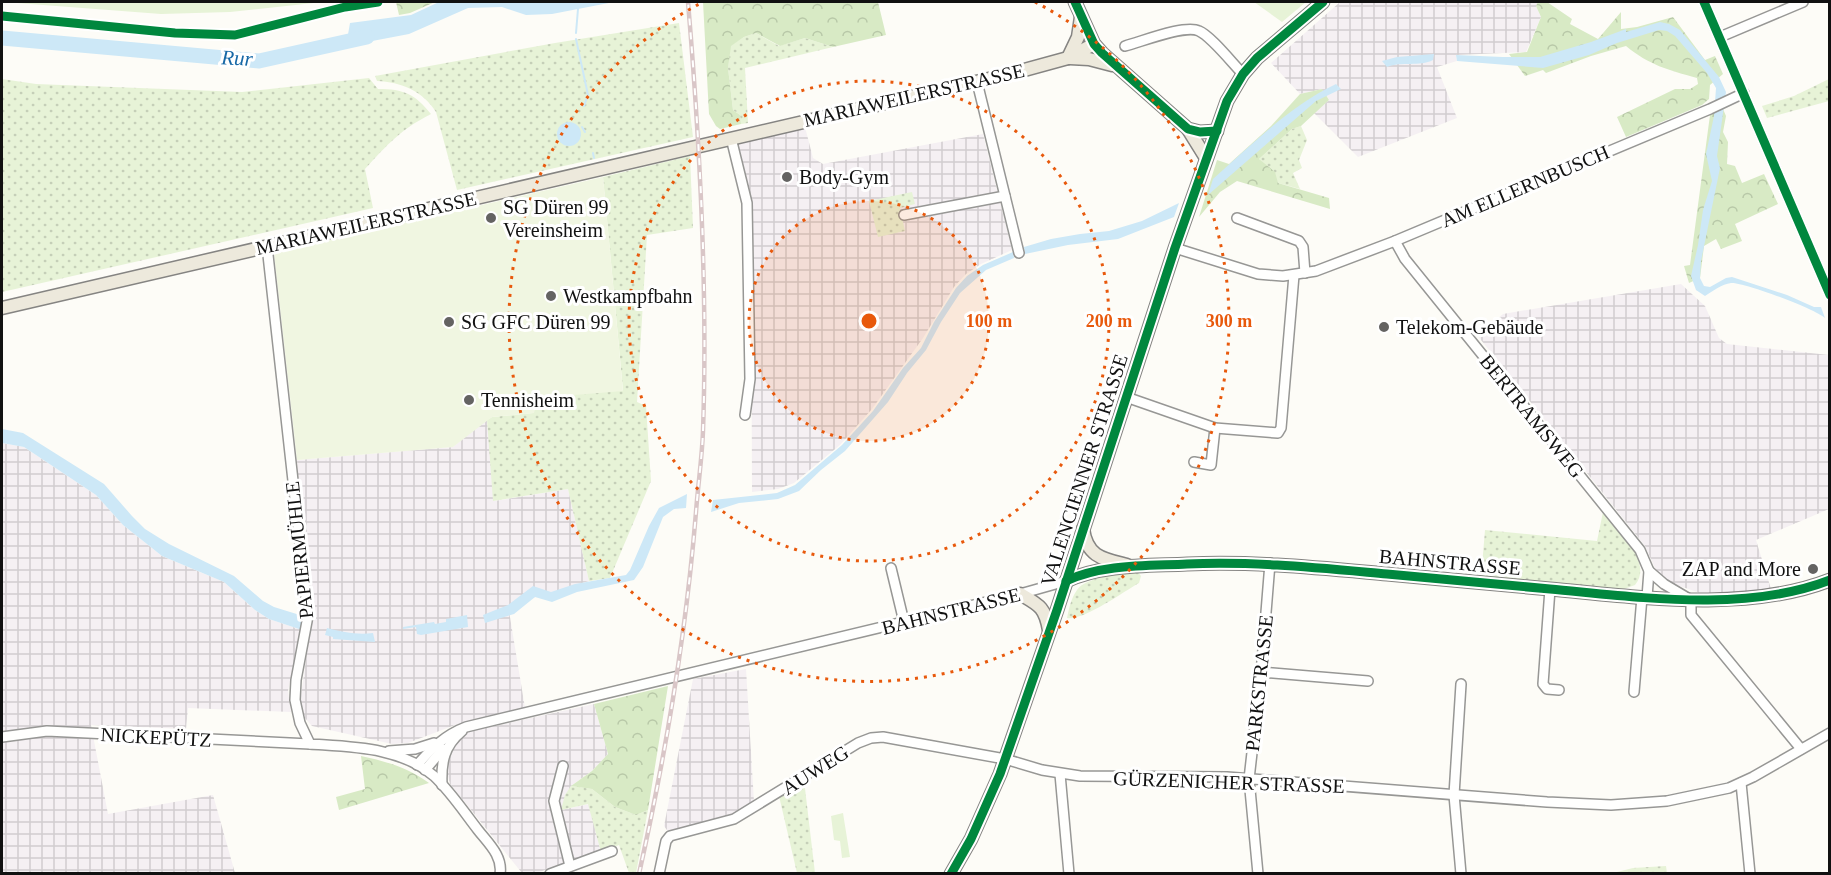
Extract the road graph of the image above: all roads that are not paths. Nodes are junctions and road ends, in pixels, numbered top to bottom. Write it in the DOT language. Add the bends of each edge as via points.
graph roads {
  1 [pos="1075,2"];
  2 [pos="1323,2"];
  3 [pos="1704,2"];
  4 [pos="1803,2"];
  5 [pos="1081,16"];
  6 [pos="1720,37"];
  7 [pos="1094,44"];
  8 [pos="1125,46"];
  9 [pos="1068,58"];
  10 [pos="1116,66"];
  11 [pos="1243,74"];
  12 [pos="977,82"];
  13 [pos="1744,93"];
  14 [pos="1188,129"];
  15 [pos="1217,130"];
  16 [pos="731,138"];
  17 [pos="1206,158"];
  18 [pos="1005,196"];
  19 [pos="904,215"];
  20 [pos="1237,218"];
  21 [pos="1395,241"];
  22 [pos="267,246"];
  23 [pos="1175,248"];
  24 [pos="1019,253"];
  25 [pos="1305,273"];
  26 [pos="1294,275"];
  27 [pos="1830,295"];
  28 [pos="2,308"];
  29 [pos="1126,397"];
  30 [pos="745,415"];
  31 [pos="1215,428"];
  32 [pos="1194,462"];
  33 [pos="1083,528"];
  34 [pos="1270,563"];
  35 [pos="1134,567"];
  36 [pos="891,568"];
  37 [pos="1649,571"];
  38 [pos="1830,580"];
  39 [pos="1066,581"];
  40 [pos="1550,589"];
  41 [pos="1020,594"];
  42 [pos="1645,597"];
  43 [pos="1691,600"];
  44 [pos="904,622"];
  45 [pos="1050,631"];
  46 [pos="1261,672"];
  47 [pos="1368,681"];
  48 [pos="1461,684"];
  49 [pos="1559,690"];
  50 [pos="1634,692"];
  51 [pos="466,727"];
  52 [pos="1830,733"];
  53 [pos="2,737"];
  54 [pos="454,738"];
  55 [pos="441,741"];
  56 [pos="310,744"];
  57 [pos="1802,750"];
  58 [pos="383,752"];
  59 [pos="1005,759"];
  60 [pos="563,766"];
  61 [pos="421,767"];
  62 [pos="1060,774"];
  63 [pos="1249,779"];
  64 [pos="1741,783"];
  65 [pos="442,785"];
  66 [pos="1454,795"];
  67 [pos="612,851"];
  68 [pos="570,866"];
  69 [pos="500,873"];
  70 [pos="550,873"];
  71 [pos="659,873"];
  72 [pos="951,873"];
  73 [pos="1069,873"];
  74 [pos="1258,873"];
  75 [pos="1461,873"];
  76 [pos="1750,873"];
  1 -- 5 [label="main road"];
  2 -- 11 [label="main road, VALENCIENNER STRASSE"];
  3 -- 6 [label="street"];
  4 -- 6 [label="street"];
  5 -- 7 [label="main road"];
  5 -- 9 [label="main road" via="1078,36"];
  6 -- 13 [label="street"];
  7 -- 9 [label="main road, MARIAWEILERSTRASSE"];
  7 -- 10 [label="main road"];
  8 -- 11 [label="street" via="1185,29 1197,30"];
  9 -- 10 [label="main road"];
  9 -- 12 [label="main road, MARIAWEILERSTRASSE"];
  10 -- 14 [label="main road"];
  11 -- 15 [label="main road, VALENCIENNER STRASSE"];
  12 -- 16 [label="main road, MARIAWEILERSTRASSE"];
  12 -- 18 [label="street"];
  13 -- 21 [label="street, AM ELLERNBUSCH"];
  13 -- 27 [label="street"];
  14 -- 15 [label="main road"];
  14 -- 17 [label="main road"];
  15 -- 17 [label="main road, VALENCIENNER STRASSE"];
  16 -- 22 [label="main road, MARIAWEILERSTRASSE"];
  16 -- 30 [label="street" via="747,203 750,379"];
  17 -- 23 [label="main road, VALENCIENNER STRASSE"];
  18 -- 19 [label="street"];
  18 -- 24 [label="street"];
  20 -- 25 [label="street" via="1299,241"];
  21 -- 25 [label="street, AM ELLERNBUSCH"];
  21 -- 37 [label="street, BERTRAMSWEG" via="1405,259 1640,550"];
  22 -- 28 [label="main road, MARIAWEILERSTRASSE"];
  22 -- 56 [label="street, PAPIERMÜHLE" via="308,616 295,700"];
  23 -- 26 [label="street, AM ELLERNBUSCH" via="1258,274"];
  23 -- 29 [label="main road, VALENCIENNER STRASSE"];
  25 -- 26 [label="street, AM ELLERNBUSCH"];
  26 -- 31 [label="street" via="1281,428 1276,434"];
  29 -- 31 [label="street"];
  29 -- 33 [label="main road, VALENCIENNER STRASSE"];
  31 -- 32 [label="street" via="1211,465"];
  33 -- 35 [label="main road" via="1090,551"];
  33 -- 39 [label="main road, VALENCIENNER STRASSE"];
  34 -- 35 [label="main road, BAHNSTRASSE"];
  34 -- 40 [label="main road, BAHNSTRASSE"];
  34 -- 46 [label="street, PARKSTRASSE"];
  35 -- 39 [label="main road, BAHNSTRASSE"];
  36 -- 44 [label="street"];
  37 -- 42 [label="street"];
  37 -- 43 [label="street"];
  38 -- 43 [label="main road, BAHNSTRASSE" via="1750,597"];
  39 -- 41 [label="street, BAHNSTRASSE"];
  39 -- 45 [label="main road, VALENCIENNER STRASSE"];
  40 -- 42 [label="main road, BAHNSTRASSE"];
  40 -- 49 [label="street" via="1543,684 1547,689"];
  41 -- 44 [label="street, BAHNSTRASSE"];
  41 -- 45 [label="main road" via="1040,606 1047,615"];
  42 -- 43 [label="main road, BAHNSTRASSE"];
  42 -- 50 [label="street"];
  43 -- 57 [label="street" via="1691,615"];
  44 -- 51 [label="street, BAHNSTRASSE"];
  45 -- 59 [label="main road, VALENCIENNER STRASSE"];
  46 -- 47 [label="street"];
  46 -- 63 [label="street, PARKSTRASSE"];
  48 -- 66 [label="street"];
  51 -- 54 [label="street, BAHNSTRASSE"];
  51 -- 55 [label="street, BAHNSTRASSE"];
  52 -- 57 [label="street, GÜRZENICHER STRASSE"];
  53 -- 56 [label="street, NICKEPÜTZ" via="47,731"];
  54 -- 61 [label="street, BAHNSTRASSE"];
  54 -- 65 [label="street, BAHNSTRASSE" via="442,758"];
  55 -- 58 [label="street, BAHNSTRASSE" via="415,749"];
  55 -- 61 [label="street, BAHNSTRASSE"];
  56 -- 58 [label="street"];
  57 -- 64 [label="street, GÜRZENICHER STRASSE"];
  58 -- 61 [label="street"];
  59 -- 62 [label="street, GÜRZENICHER STRASSE"];
  59 -- 71 [label="street, AUWEG" via="883,737 858,742 734,819 669,836"];
  59 -- 72 [label="main road, VALENCIENNER STRASSE" via="971,839"];
  60 -- 68 [label="street" via="554,801"];
  61 -- 65 [label="street"];
  62 -- 63 [label="street, GÜRZENICHER STRASSE"];
  62 -- 73 [label="street"];
  63 -- 66 [label="street, GÜRZENICHER STRASSE"];
  63 -- 74 [label="street, PARKSTRASSE"];
  64 -- 66 [label="street, GÜRZENICHER STRASSE" via="1714,793 1667,801 1611,805"];
  64 -- 76 [label="street"];
  65 -- 69 [label="street" via="496,852"];
  66 -- 75 [label="street"];
  67 -- 68 [label="street"];
  68 -- 70 [label="street"];
}
